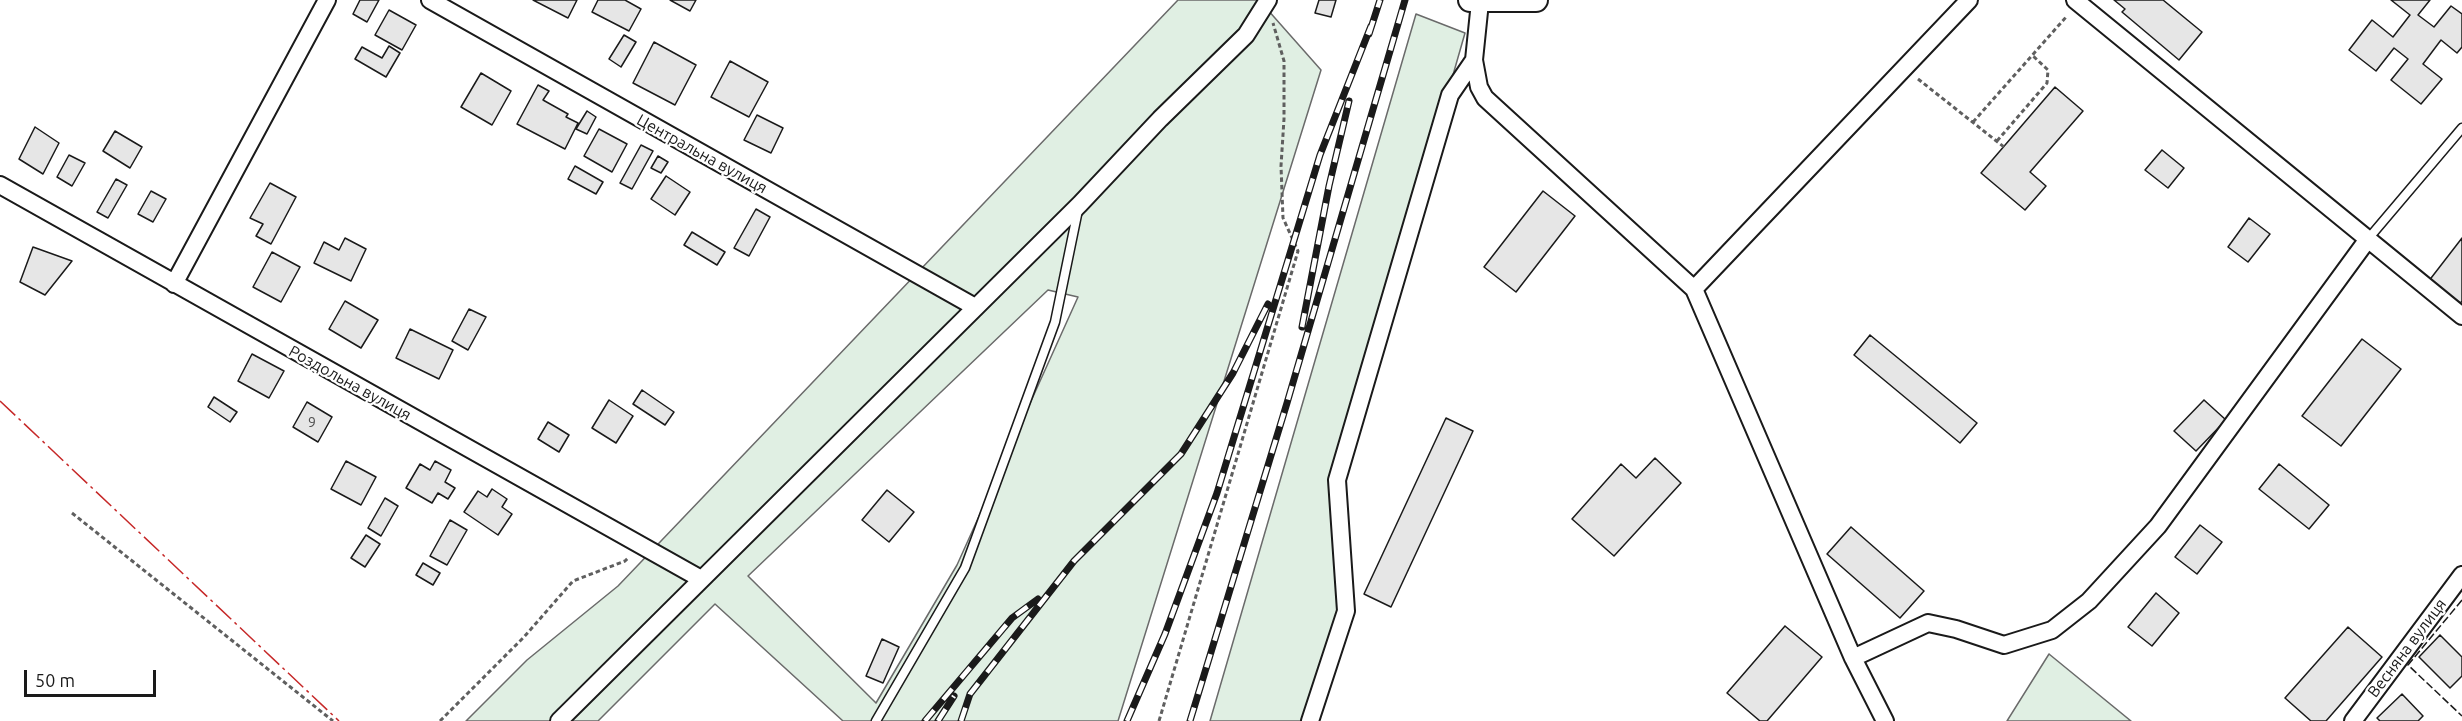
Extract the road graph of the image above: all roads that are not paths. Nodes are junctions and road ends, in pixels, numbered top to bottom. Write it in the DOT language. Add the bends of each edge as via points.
graph roads {
  1 [pos="327,0"];
  2 [pos="430,0"];
  3 [pos="1536,0"];
  4 [pos="1969,0"];
  5 [pos="1267,1"];
  6 [pos="1475,1"];
  7 [pos="2077,1"];
  8 [pos="1474,60"];
  9 [pos="2462,128"];
  10 [pos="0,186"];
  11 [pos="1080,204"];
  12 [pos="2367,239"];
  13 [pos="174,284"];
  14 [pos="1694,289"];
  15 [pos="975,307"];
  16 [pos="2462,316"];
  17 [pos="2462,575"];
  18 [pos="701,579"];
  19 [pos="1853,658"];
  20 [pos="559,721"];
  21 [pos="876,721"];
  22 [pos="1310,721"];
  23 [pos="1885,721"];
  24 [pos="2353,721"];
  1 -- 13 [label="street"];
  2 -- 15 [label="street, Центральна вулиця"];
  3 -- 6 [label="street"];
  4 -- 14 [label="street"];
  5 -- 11 [label="street" via="1246,35"];
  6 -- 8 [label="street"];
  7 -- 12 [label="street"];
  8 -- 14 [label="street" via="1485,98"];
  8 -- 22 [label="street" via="1450,94 1337,480 1346,610"];
  9 -- 12 [label="lane"];
  10 -- 13 [label="street, Роздольна вулиця"];
  11 -- 15 [label="street"];
  11 -- 21 [label="lane" via="1055,321 965,568"];
  12 -- 16 [label="street"];
  12 -- 19 [label="street" via="2158,526 2089,601 2052,630 2004,645 1928,623"];
  13 -- 18 [label="street, Роздольна вулиця"];
  14 -- 19 [label="street"];
  15 -- 18 [label="street"];
  17 -- 24 [label="street, Весняна вулиця"];
  18 -- 20 [label="street"];
  19 -- 23 [label="street"];
}
